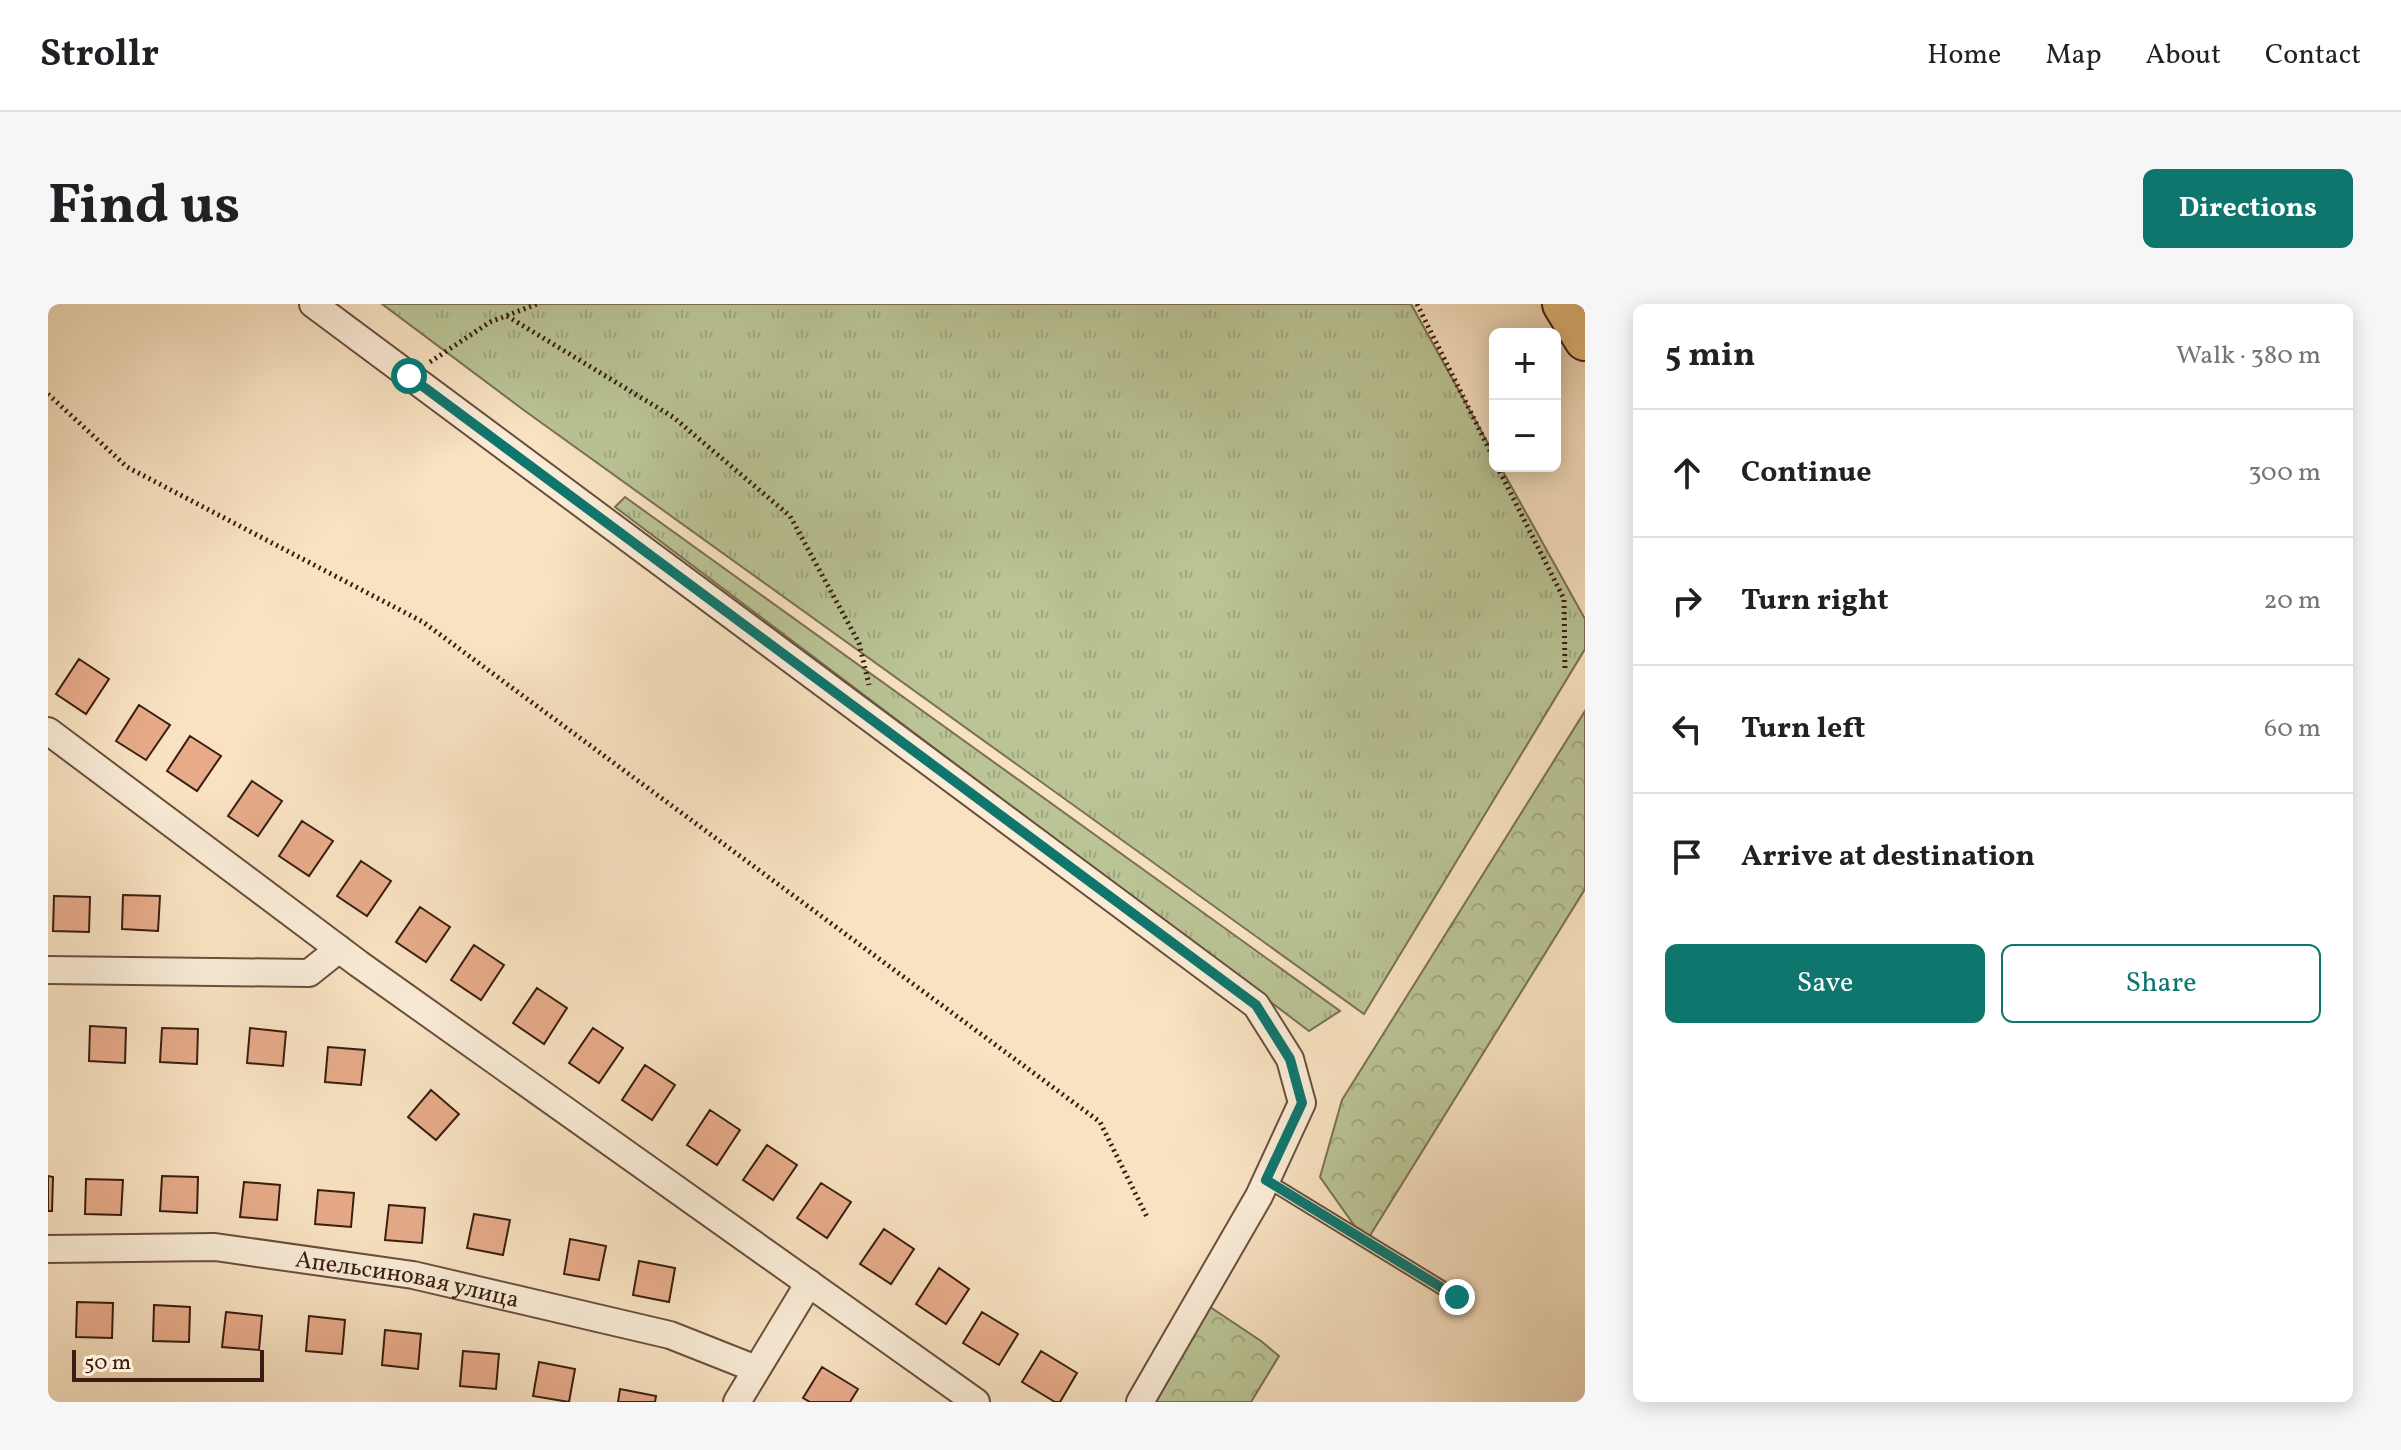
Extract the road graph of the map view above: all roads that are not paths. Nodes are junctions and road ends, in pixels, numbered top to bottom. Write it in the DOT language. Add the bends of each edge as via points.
graph roads {
  1 [pos="313,304"];
  2 [pos="1563,304"];
  3 [pos="1585,340"];
  4 [pos="48,731"];
  5 [pos="339,949"];
  6 [pos="48,970"];
  7 [pos="1266,1180"];
  8 [pos="48,1249"];
  9 [pos="809,1283"];
  10 [pos="1457,1297"];
  11 [pos="756,1369"];
  12 [pos="737,1402"];
  13 [pos="976,1402"];
  14 [pos="1140,1402"];
  1 -- 7 [label="street" via="1256,1005 1290,1059 1302,1103"];
  2 -- 3 [label="main road"];
  4 -- 5 [label="street"];
  5 -- 6 [label="street" via="309,973"];
  5 -- 9 [label="street"];
  7 -- 10 [label="lane"];
  7 -- 14 [label="street"];
  8 -- 11 [label="street, Апельсиновая улица" via="215,1247 413,1275 670,1335"];
  9 -- 11 [label="street"];
  9 -- 13 [label="street"];
  11 -- 12 [label="street"];
}
